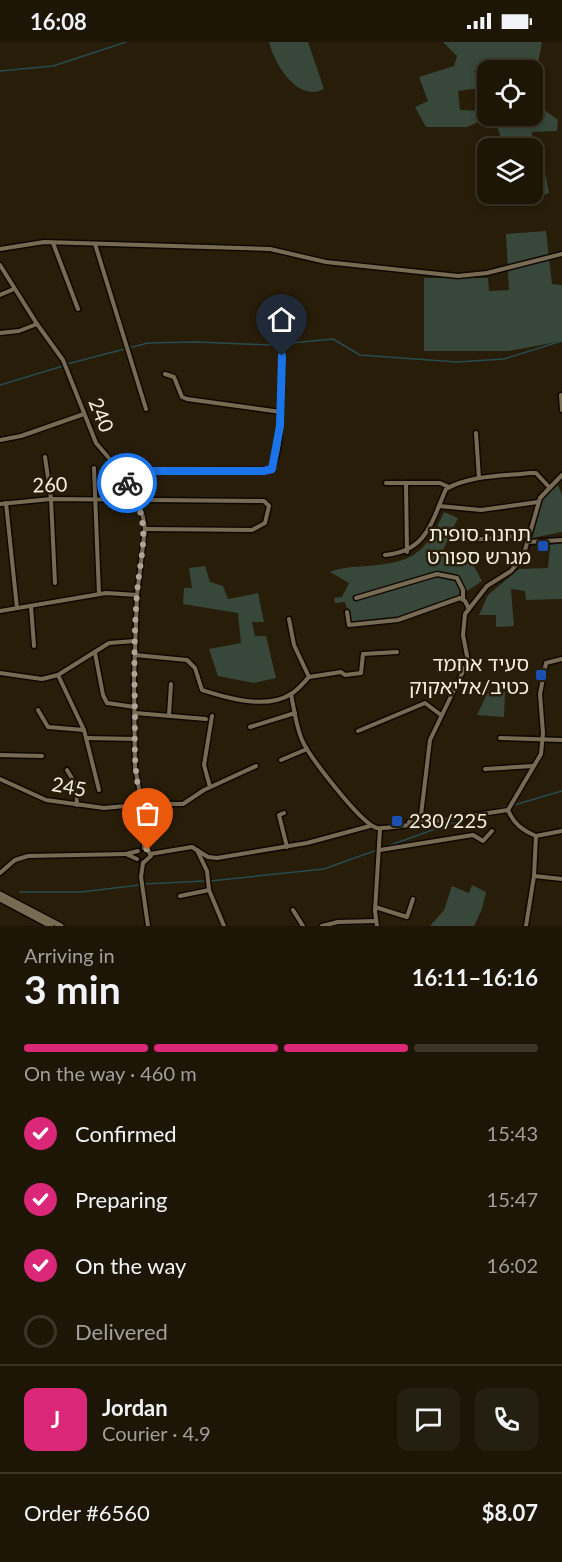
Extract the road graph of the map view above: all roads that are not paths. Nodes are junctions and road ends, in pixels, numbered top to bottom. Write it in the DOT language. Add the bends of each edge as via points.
graph roads {
  1 [pos="52,242"];
  2 [pos="96,244"];
  3 [pos="0,249"];
  4 [pos="562,254"];
  5 [pos="0,265"];
  6 [pos="14,289"];
  7 [pos="0,294"];
  8 [pos="78,309"];
  9 [pos="37,324"];
  10 [pos="0,333"];
  11 [pos="282,356"];
  12 [pos="165,374"];
  13 [pos="561,395"];
  14 [pos="146,409"];
  15 [pos="562,410"];
  16 [pos="281,412"];
  17 [pos="84,414"];
  18 [pos="476,433"];
  19 [pos="0,440"];
  20 [pos="45,457"];
  21 [pos="93,468"];
  22 [pos="120,471"];
  23 [pos="562,475"];
  24 [pos="478,478"];
  25 [pos="386,483"];
  26 [pos="406,483"];
  27 [pos="449,487"];
  28 [pos="549,487"];
  29 [pos="51,499"];
  30 [pos="95,499"];
  31 [pos="138,500"];
  32 [pos="537,502"];
  33 [pos="6,503"];
  34 [pos="0,504"];
  35 [pos="439,506"];
  36 [pos="145,529"];
  37 [pos="528,535"];
  38 [pos="471,540"];
  39 [pos="562,540"];
  40 [pos="528,542"];
  41 [pos="407,552"];
  42 [pos="385,555"];
  43 [pos="55,583"];
  44 [pos="99,594"];
  45 [pos="137,595"];
  46 [pos="356,598"];
  47 [pos="463,599"];
  48 [pos="31,606"];
  49 [pos="17,608"];
  50 [pos="469,609"];
  51 [pos="0,611"];
  52 [pos="347,612"];
  53 [pos="289,619"];
  54 [pos="135,640"];
  55 [pos="34,646"];
  56 [pos="397,652"];
  57 [pos="94,653"];
  58 [pos="135,655"];
  59 [pos="562,659"];
  60 [pos="0,674"];
  61 [pos="58,675"];
  62 [pos="309,677"];
  63 [pos="171,684"];
  64 [pos="291,694"];
  65 [pos="135,707"];
  66 [pos="39,710"];
  67 [pos="135,713"];
  68 [pos="296,713"];
  69 [pos="169,714"];
  70 [pos="441,715"];
  71 [pos="212,716"];
  72 [pos="206,719"];
  73 [pos="250,727"];
  74 [pos="84,730"];
  75 [pos="358,731"];
  76 [pos="86,738"];
  77 [pos="500,738"];
  78 [pos="135,739"];
  79 [pos="542,740"];
  80 [pos="562,741"];
  81 [pos="307,749"];
  82 [pos="0,755"];
  83 [pos="42,756"];
  84 [pos="281,760"];
  85 [pos="256,766"];
  86 [pos="533,766"];
  87 [pos="484,769"];
  88 [pos="68,770"];
  89 [pos="0,779"];
  90 [pos="210,787"];
  91 [pos="99,790"];
  92 [pos="141,799"];
  93 [pos="150,804"];
  94 [pos="77,805"];
  95 [pos="137,805"];
  96 [pos="508,810"];
  97 [pos="145,812"];
  98 [pos="284,813"];
  99 [pos="423,819"];
  100 [pos="416,821"];
  101 [pos="371,825"];
  102 [pos="380,829"];
  103 [pos="492,831"];
  104 [pos="562,831"];
  105 [pos="536,836"];
  106 [pos="286,847"];
  107 [pos="144,848"];
  108 [pos="197,849"];
  109 [pos="138,850"];
  110 [pos="380,850"];
  111 [pos="126,854"];
  112 [pos="150,854"];
  113 [pos="137,859"];
  114 [pos="143,863"];
  115 [pos="0,873"];
  116 [pos="534,876"];
  117 [pos="562,879"];
  118 [pos="209,890"];
  119 [pos="0,894"];
  120 [pos="180,896"];
  121 [pos="413,898"];
  122 [pos="0,899"];
  123 [pos="375,907"];
  124 [pos="293,910"];
  125 [pos="376,923"];
  126 [pos="51,926"];
  127 [pos="61,926"];
  128 [pos="148,926"];
  129 [pos="224,926"];
  130 [pos="303,926"];
  131 [pos="322,926"];
  132 [pos="526,926"];
  1 -- 2 [label="street"];
  1 -- 3 [label="street"];
  1 -- 8 [label="street"];
  2 -- 4 [label="street" via="270,249 326,262 458,276 507,269"];
  2 -- 14 [label="street"];
  5 -- 6 [label="street, 240"];
  6 -- 7 [label="street"];
  6 -- 9 [label="street, 240"];
  9 -- 10 [label="street"];
  9 -- 17 [label="street, 240" via="63,360"];
  11 -- 16 [label="street"];
  12 -- 16 [label="street" via="174,377 187,399"];
  13 -- 15 [label="street"];
  16 -- 22 [label="street" via="274,467 270,471"];
  17 -- 19 [label="street"];
  17 -- 22 [label="street, 240" via="96,443"];
  18 -- 24 [label="street"];
  20 -- 29 [label="street"];
  21 -- 30 [label="street"];
  22 -- 31 [label="street, 240"];
  23 -- 28 [label="street"];
  24 -- 27 [label="street"];
  24 -- 28 [label="street" via="536,473"];
  25 -- 26 [label="street"];
  26 -- 27 [label="street" via="440,483"];
  26 -- 41 [label="street"];
  27 -- 35 [label="street"];
  28 -- 32 [label="street"];
  29 -- 30 [label="street, 260"];
  29 -- 33 [label="street, 260"];
  29 -- 43 [label="street"];
  30 -- 31 [label="street, 260"];
  30 -- 44 [label="street"];
  31 -- 36 [label="street, 240"];
  31 -- 36 [label="street, 260" via="264,501 269,506 265,523 252,530"];
  32 -- 35 [label="street" via="481,510"];
  32 -- 37 [label="street"];
  33 -- 34 [label="street, 260"];
  33 -- 49 [label="street"];
  35 -- 41 [label="street" via="420,540"];
  36 -- 45 [label="street, 240"];
  37 -- 38 [label="street"];
  37 -- 40 [label="street"];
  39 -- 40 [label="street"];
  40 -- 50 [label="street" via="518,565 488,586"];
  41 -- 42 [label="street"];
  44 -- 45 [label="street"];
  44 -- 48 [label="street"];
  45 -- 54 [label="street, 240"];
  46 -- 47 [label="street" via="437,574 457,578"];
  47 -- 50 [label="street"];
  47 -- 52 [label="street" via="398,620 349,625"];
  48 -- 49 [label="street"];
  48 -- 55 [label="street"];
  49 -- 51 [label="street"];
  50 -- 70 [label="street" via="463,624 468,661"];
  53 -- 62 [label="street" via="294,645"];
  54 -- 57 [label="street" via="109,643"];
  54 -- 58 [label="street, 240"];
  56 -- 62 [label="street" via="363,654 361,673"];
  57 -- 61 [label="street"];
  57 -- 65 [label="street" via="107,703"];
  58 -- 64 [label="street" via="187,660 195,668 202,690 223,696 266,701"];
  58 -- 65 [label="street, 240"];
  59 -- 79 [label="street" via="546,663 540,694"];
  60 -- 61 [label="street" via="42,679"];
  61 -- 74 [label="street"];
  62 -- 64 [label="street"];
  63 -- 69 [label="street"];
  64 -- 68 [label="street"];
  65 -- 67 [label="street, 240"];
  66 -- 74 [label="street" via="48,727"];
  67 -- 69 [label="street"];
  67 -- 78 [label="street, 240"];
  68 -- 73 [label="street"];
  68 -- 81 [label="street"];
  69 -- 72 [label="street" via="173,718"];
  70 -- 75 [label="street" via="425,703"];
  70 -- 99 [label="street" via="427,755"];
  71 -- 90 [label="street" via="204,765"];
  74 -- 76 [label="street"];
  76 -- 78 [label="street"];
  76 -- 91 [label="street"];
  77 -- 79 [label="street"];
  78 -- 92 [label="street, 240"];
  79 -- 80 [label="street"];
  79 -- 86 [label="street" via="541,754"];
  81 -- 84 [label="street"];
  81 -- 101 [label="street"];
  82 -- 83 [label="street"];
  85 -- 90 [label="street"];
  86 -- 87 [label="street"];
  86 -- 96 [label="street"];
  88 -- 94 [label="street" via="76,785"];
  89 -- 94 [label="street, 245" via="46,800"];
  90 -- 93 [label="street" via="183,804"];
  92 -- 93 [label="street"];
  92 -- 95 [label="street"];
  93 -- 97 [label="street"];
  94 -- 95 [label="street, 245"];
  95 -- 97 [label="street"];
  96 -- 99 [label="street" via="432,822"];
  96 -- 105 [label="street" via="513,821"];
  97 -- 107 [label="street"];
  98 -- 106 [label="street" via="279,815"];
  99 -- 100 [label="street"];
  99 -- 100 [label="street"];
  100 -- 102 [label="street"];
  101 -- 102 [label="street"];
  101 -- 106 [label="street"];
  102 -- 110 [label="street"];
  103 -- 110 [label="street" via="483,842 473,835"];
  104 -- 105 [label="street"];
  105 -- 116 [label="street"];
  106 -- 108 [label="street" via="217,858"];
  107 -- 109 [label="street"];
  107 -- 112 [label="street"];
  108 -- 112 [label="street"];
  108 -- 118 [label="street" via="207,871"];
  109 -- 111 [label="street"];
  109 -- 113 [label="street"];
  110 -- 123 [label="street"];
  111 -- 113 [label="street"];
  111 -- 115 [label="street" via="28,856 15,860"];
  112 -- 114 [label="street"];
  113 -- 114 [label="street"];
  114 -- 128 [label="street" via="141,878"];
  116 -- 117 [label="street"];
  116 -- 132 [label="street"];
  118 -- 120 [label="street"];
  118 -- 129 [label="street"];
  119 -- 127 [label="main road"];
  121 -- 123 [label="street" via="407,917"];
  122 -- 126 [label="main road"];
  123 -- 125 [label="street"];
  124 -- 130 [label="street"];
  125 -- 131 [label="street" via="338,922"];
}
